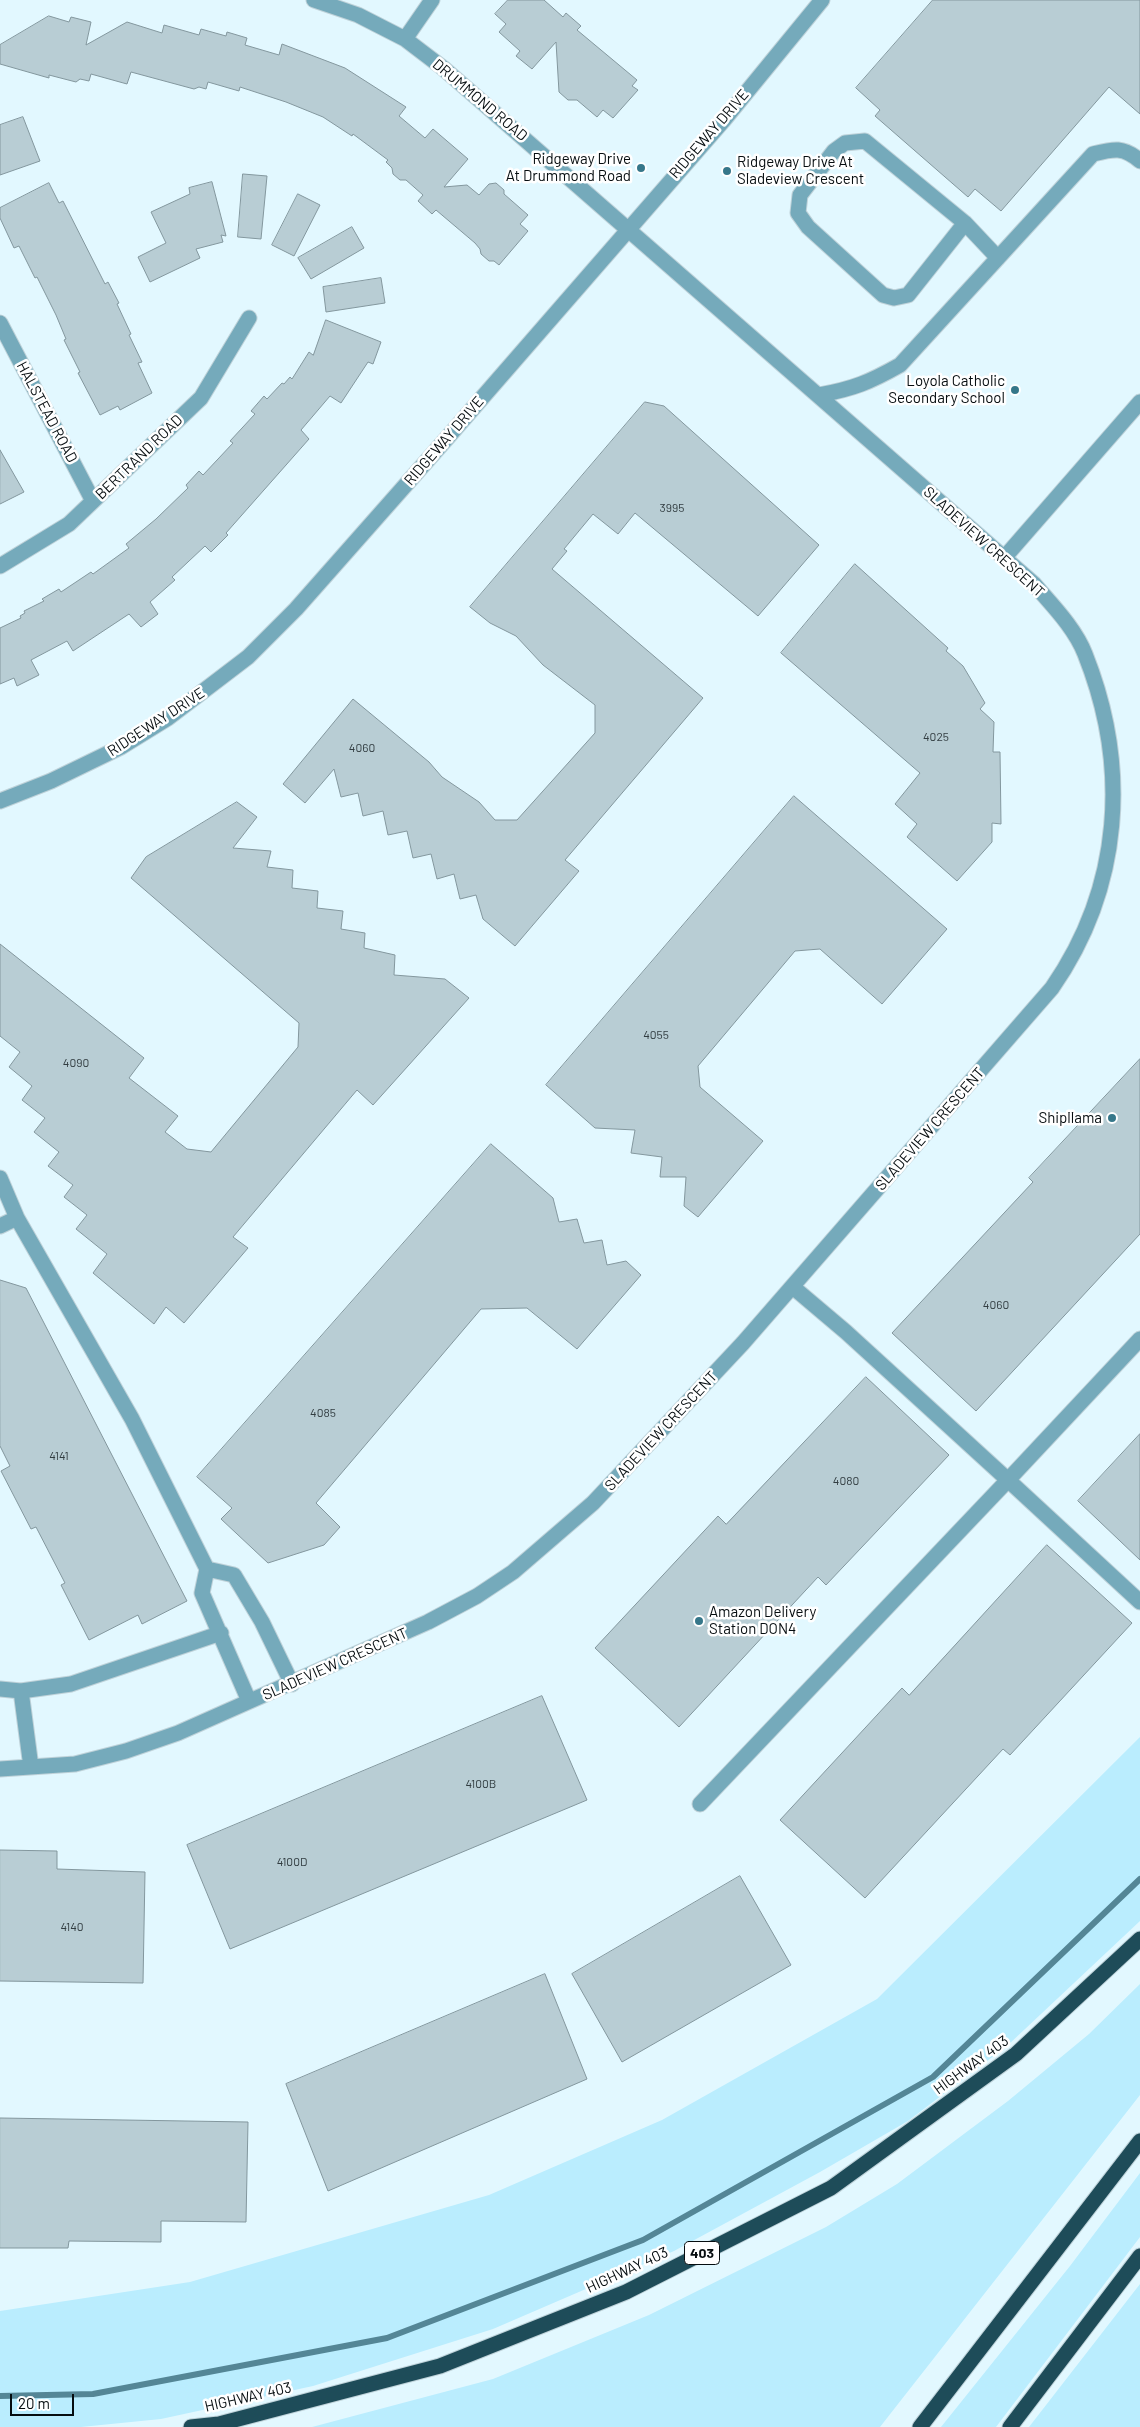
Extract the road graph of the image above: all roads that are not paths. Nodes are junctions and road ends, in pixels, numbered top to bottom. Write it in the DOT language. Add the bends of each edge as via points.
graph roads {
  1 [pos="314,0"];
  2 [pos="432,0"];
  3 [pos="822,0"];
  4 [pos="405,39"];
  5 [pos="1140,161"];
  6 [pos="965,223"];
  7 [pos="628,228"];
  8 [pos="998,258"];
  9 [pos="249,318"];
  10 [pos="0,323"];
  11 [pos="819,395"];
  12 [pos="1140,402"];
  13 [pos="94,501"];
  14 [pos="1004,558"];
  15 [pos="0,566"];
  16 [pos="0,801"];
  17 [pos="0,1178"];
  18 [pos="17,1218"];
  19 [pos="0,1226"];
  20 [pos="794,1288"];
  21 [pos="1140,1339"];
  22 [pos="1008,1480"];
  23 [pos="207,1569"];
  24 [pos="1140,1602"];
  25 [pos="221,1633"];
  26 [pos="292,1684"];
  27 [pos="0,1688"];
  28 [pos="21,1690"];
  29 [pos="249,1701"];
  30 [pos="31,1768"];
  31 [pos="0,1769"];
  32 [pos="700,1804"];
  33 [pos="1140,1938"];
  34 [pos="1140,2141"];
  35 [pos="1140,2256"];
  36 [pos="191,2427"];
  37 [pos="920,2427"];
  38 [pos="1010,2427"];
  1 -- 4 [label="street, DRUMMOND ROAD" via="358,15"];
  2 -- 4 [label="street"];
  3 -- 7 [label="street, RIDGEWAY DRIVE" via="723,121"];
  4 -- 7 [label="street, DRUMMOND ROAD" via="483,101"];
  5 -- 8 [label="street" via="1130,152 1112,149 1093,154"];
  6 -- 6 [label="street" via="865,141 845,143 834,151 800,196 798,213 808,227 883,296 894,298 908,295"];
  6 -- 8 [label="street"];
  7 -- 11 [label="street, SLADEVIEW CRESCENT"];
  7 -- 16 [label="street, RIDGEWAY DRIVE" via="309,594 248,657 168,718 121,747 51,781"];
  8 -- 11 [label="street" via="900,365 870,382"];
  9 -- 13 [label="street, BERTRAND ROAD" via="200,398"];
  10 -- 13 [label="street, HALSTEAD ROAD"];
  11 -- 14 [label="street, SLADEVIEW CRESCENT"];
  12 -- 14 [label="street"];
  13 -- 15 [label="street, BERTRAND ROAD" via="69,524"];
  14 -- 20 [label="street, SLADEVIEW CRESCENT" via="1034,584 1060,614 1085,653 1110,740 1115,789 1109,857 1088,926 1070,962 1052,988"];
  17 -- 18 [label="street"];
  18 -- 19 [label="street"];
  18 -- 23 [label="street" via="132,1419"];
  20 -- 22 [label="street"];
  20 -- 26 [label="street, SLADEVIEW CRESCENT" via="593,1503 513,1572 428,1622"];
  21 -- 22 [label="street"];
  22 -- 24 [label="street"];
  22 -- 32 [label="street"];
  23 -- 25 [label="street" via="202,1593"];
  23 -- 26 [label="street" via="234,1575 262,1622"];
  25 -- 28 [label="street" via="71,1684"];
  25 -- 29 [label="street"];
  26 -- 29 [label="street, SLADEVIEW CRESCENT"];
  27 -- 28 [label="street"];
  28 -- 30 [label="street"];
  29 -- 30 [label="street, SLADEVIEW CRESCENT" via="178,1733 126,1751 76,1764"];
  30 -- 31 [label="street, SLADEVIEW CRESCENT"];
  33 -- 36 [label="highway, HIGHWAY 403 / 403" via="1016,2054 831,2188 626,2292 440,2366 220,2424"];
  34 -- 37 [label="highway"];
  35 -- 38 [label="highway"];
}
